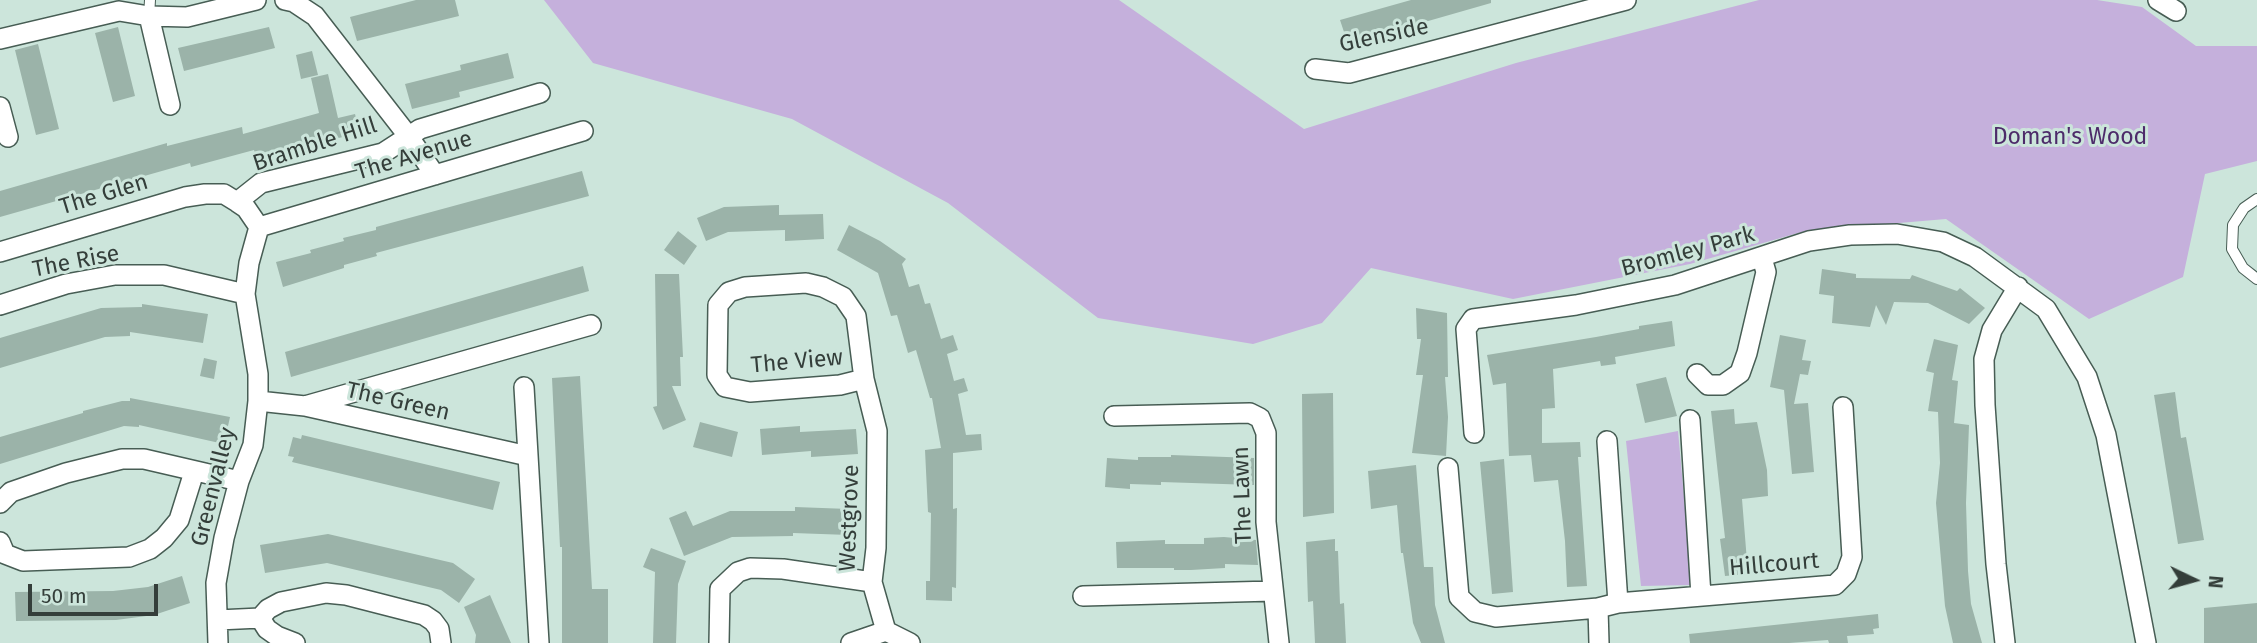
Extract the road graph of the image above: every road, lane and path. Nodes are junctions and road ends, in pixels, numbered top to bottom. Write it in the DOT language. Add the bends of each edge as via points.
graph roads {
  1 [pos="256,0"];
  2 [pos="285,0"];
  3 [pos="1626,0"];
  4 [pos="2158,0"];
  5 [pos="311,5"];
  6 [pos="150,8"];
  7 [pos="2176,11"];
  8 [pos="0,39"];
  9 [pos="1315,69"];
  10 [pos="540,93"];
  11 [pos="170,105"];
  12 [pos="0,107"];
  13 [pos="583,131"];
  14 [pos="409,136"];
  15 [pos="8,137"];
  16 [pos="435,175"];
  17 [pos="231,198"];
  18 [pos="2257,199"];
  19 [pos="259,227"];
  20 [pos="0,252"];
  21 [pos="1762,258"];
  22 [pos="2257,279"];
  23 [pos="2018,287"];
  24 [pos="245,294"];
  25 [pos="0,305"];
  26 [pos="591,326"];
  27 [pos="1697,374"];
  28 [pos="864,379"];
  29 [pos="524,387"];
  30 [pos="258,401"];
  31 [pos="305,406"];
  32 [pos="1843,407"];
  33 [pos="1114,416"];
  34 [pos="1690,420"];
  35 [pos="1474,433"];
  36 [pos="1607,441"];
  37 [pos="528,456"];
  38 [pos="1448,468"];
  39 [pos="194,472"];
  40 [pos="239,481"];
  41 [pos="0,503"];
  42 [pos="0,542"];
  43 [pos="873,582"];
  44 [pos="1273,591"];
  45 [pos="1083,596"];
  46 [pos="1701,596"];
  47 [pos="1618,603"];
  48 [pos="1598,608"];
  49 [pos="260,618"];
  50 [pos="218,620"];
  51 [pos="886,631"];
  52 [pos="218,643"];
  53 [pos="295,643"];
  54 [pos="441,643"];
  55 [pos="539,643"];
  56 [pos="719,643"];
  57 [pos="851,643"];
  58 [pos="910,643"];
  59 [pos="1279,643"];
  60 [pos="1599,643"];
  61 [pos="2005,643"];
  62 [pos="2146,643"];
  1 -- 6 [label="street" via="187,17"];
  2 -- 5 [label="street, Bramble Hill"];
  3 -- 9 [label="street, Glenside" via="1349,73"];
  4 -- 7 [label="street"];
  5 -- 14 [label="street, Bramble Hill"];
  6 -- 8 [label="street"];
  6 -- 11 [label="street"];
  10 -- 14 [label="street, Bramble Hill"];
  12 -- 15 [label="street"];
  13 -- 16 [label="street, The Avenue"];
  14 -- 16 [label="street, Bramble Hill"];
  14 -- 17 [label="street, Bramble Hill" via="383,153 261,183"];
  16 -- 19 [label="street, The Avenue"];
  17 -- 19 [label="street" via="246,208"];
  17 -- 20 [label="street, The Glen" via="185,197"];
  18 -- 22 [label="lane" via="2233,225 2232,249 2243,268"];
  19 -- 24 [label="street, Greenvalley"];
  21 -- 23 [label="street, Bromley Park" via="1809,241 1897,234 1943,242 1975,257"];
  21 -- 27 [label="street" via="1766,272 1740,373 1723,385 1708,384"];
  21 -- 35 [label="street, Bromley Park" via="1675,285 1473,319 1466,329"];
  23 -- 61 [label="street" via="1992,330 1984,359"];
  23 -- 62 [label="street, Bromley Park" via="2046,309 2087,377 2106,435"];
  24 -- 25 [label="street, The Rise" via="164,275 115,275 65,284"];
  24 -- 30 [label="street, Greenvalley"];
  26 -- 31 [label="street"];
  28 -- 28 [label="street, The View" via="856,316 842,297 824,287 806,283 745,287 729,292 719,305 717,374 725,387 750,393"];
  28 -- 43 [label="street, Westgrove" via="877,430"];
  29 -- 37 [label="street"];
  30 -- 31 [label="street, The Green"];
  30 -- 40 [label="street, Greenvalley" via="253,445"];
  31 -- 37 [label="street, The Green"];
  32 -- 46 [label="street, Hillcourt" via="1852,557 1846,574 1835,584"];
  33 -- 44 [label="street, The Lawn" via="1251,413 1260,418 1266,433 1266,522"];
  34 -- 46 [label="street"];
  36 -- 47 [label="street"];
  37 -- 55 [label="street"];
  38 -- 48 [label="street, Hillcourt" via="1459,597 1467,605 1496,617"];
  39 -- 40 [label="street"];
  39 -- 41 [label="street" via="144,459 122,459 11,492"];
  39 -- 42 [label="street" via="179,520 150,549 130,557 23,561 5,554"];
  40 -- 50 [label="street, Greenvalley" via="216,583"];
  43 -- 51 [label="street, Westgrove"];
  43 -- 56 [label="street" via="783,569 738,572 720,589"];
  44 -- 45 [label="street"];
  44 -- 59 [label="street, The Lawn"];
  46 -- 47 [label="street, Hillcourt"];
  47 -- 48 [label="street, Hillcourt"];
  48 -- 60 [label="street"];
  49 -- 50 [label="street"];
  49 -- 53 [label="street" via="267,629"];
  49 -- 54 [label="street" via="281,602 326,593 346,595 424,615 439,629"];
  50 -- 52 [label="street, Greenvalley"];
  51 -- 57 [label="street"];
  51 -- 58 [label="street"];
}
